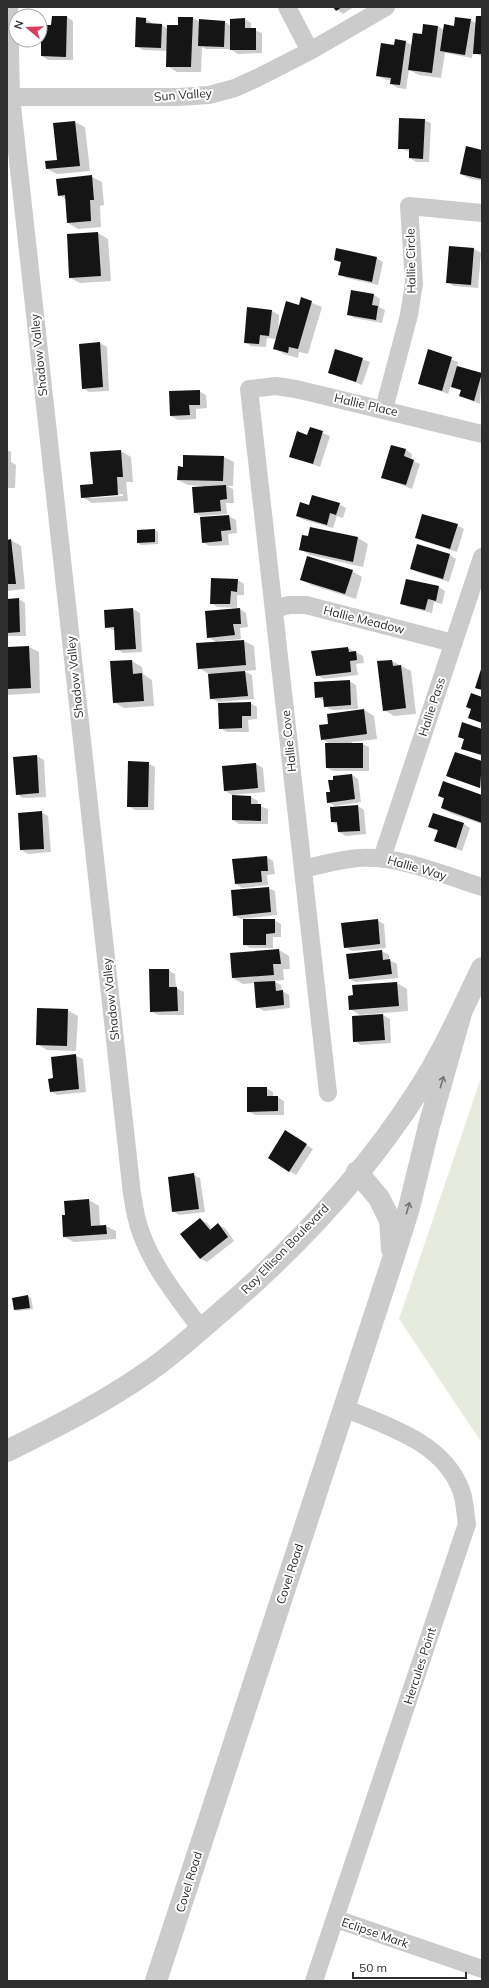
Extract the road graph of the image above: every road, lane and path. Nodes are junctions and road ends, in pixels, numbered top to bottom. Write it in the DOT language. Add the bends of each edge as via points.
graph roads {
  1 [pos="9,7"];
  2 [pos="287,7"];
  3 [pos="386,7"];
  4 [pos="310,51"];
  5 [pos="9,97"];
  6 [pos="482,213"];
  7 [pos="249,390"];
  8 [pos="384,409"];
  9 [pos="482,434"];
  10 [pos="482,557"];
  11 [pos="274,609"];
  12 [pos="454,643"];
  13 [pos="382,858"];
  14 [pos="303,869"];
  15 [pos="482,887"];
  16 [pos="482,968"];
  17 [pos="461,1013"];
  18 [pos="328,1093"];
  19 [pos="357,1172"];
  20 [pos="393,1259"];
  21 [pos="201,1329"];
  22 [pos="344,1408"];
  23 [pos="7,1451"];
  24 [pos="336,1920"];
  25 [pos="482,1969"];
  26 [pos="156,1981"];
  27 [pos="314,1981"];
  1 -- 5 [label="street, Shadow Valley"];
  2 -- 4 [label="street"];
  3 -- 4 [label="street, Sun Valley"];
  4 -- 5 [label="street, Sun Valley" via="240,86 209,95"];
  5 -- 21 [label="street, Shadow Valley" via="132,1194 140,1232 150,1254"];
  6 -- 8 [label="street, Hallie Circle" via="409,206 414,284 409,315"];
  7 -- 8 [label="street, Hallie Place" via="276,386"];
  7 -- 11 [label="street, Hallie Cove"];
  8 -- 9 [label="street, Hallie Place"];
  10 -- 12 [label="street, Hallie Pass"];
  11 -- 12 [label="street, Hallie Meadow" via="289,605 306,605"];
  11 -- 14 [label="street, Hallie Cove"];
  12 -- 13 [label="street, Hallie Pass"];
  13 -- 14 [label="street, Hallie Way" via="359,858"];
  13 -- 15 [label="street, Hallie Way" via="401,861"];
  14 -- 18 [label="street, Hallie Cove"];
  16 -- 17 [label="street, Ray Ellison Boulevard"];
  17 -- 19 [label="street, Ray Ellison Boulevard" via="417,1092"];
  20 -- 17 [label="street, one-way"];
  19 -- 20 [label="street, Covel Road" via="379,1198 390,1220"];
  19 -- 21 [label="street, Ray Ellison Boulevard" via="308,1229 252,1286"];
  20 -- 22 [label="street, Covel Road"];
  21 -- 23 [label="street, Ray Ellison Boulevard" via="149,1371 64,1423"];
  22 -- 24 [label="street, Hercules Point" via="427,1446 448,1468 461,1491 467,1524"];
  22 -- 26 [label="street, Covel Road"];
  24 -- 25 [label="street, Eclipse Mark"];
  24 -- 27 [label="street, Hercules Point"];
}
